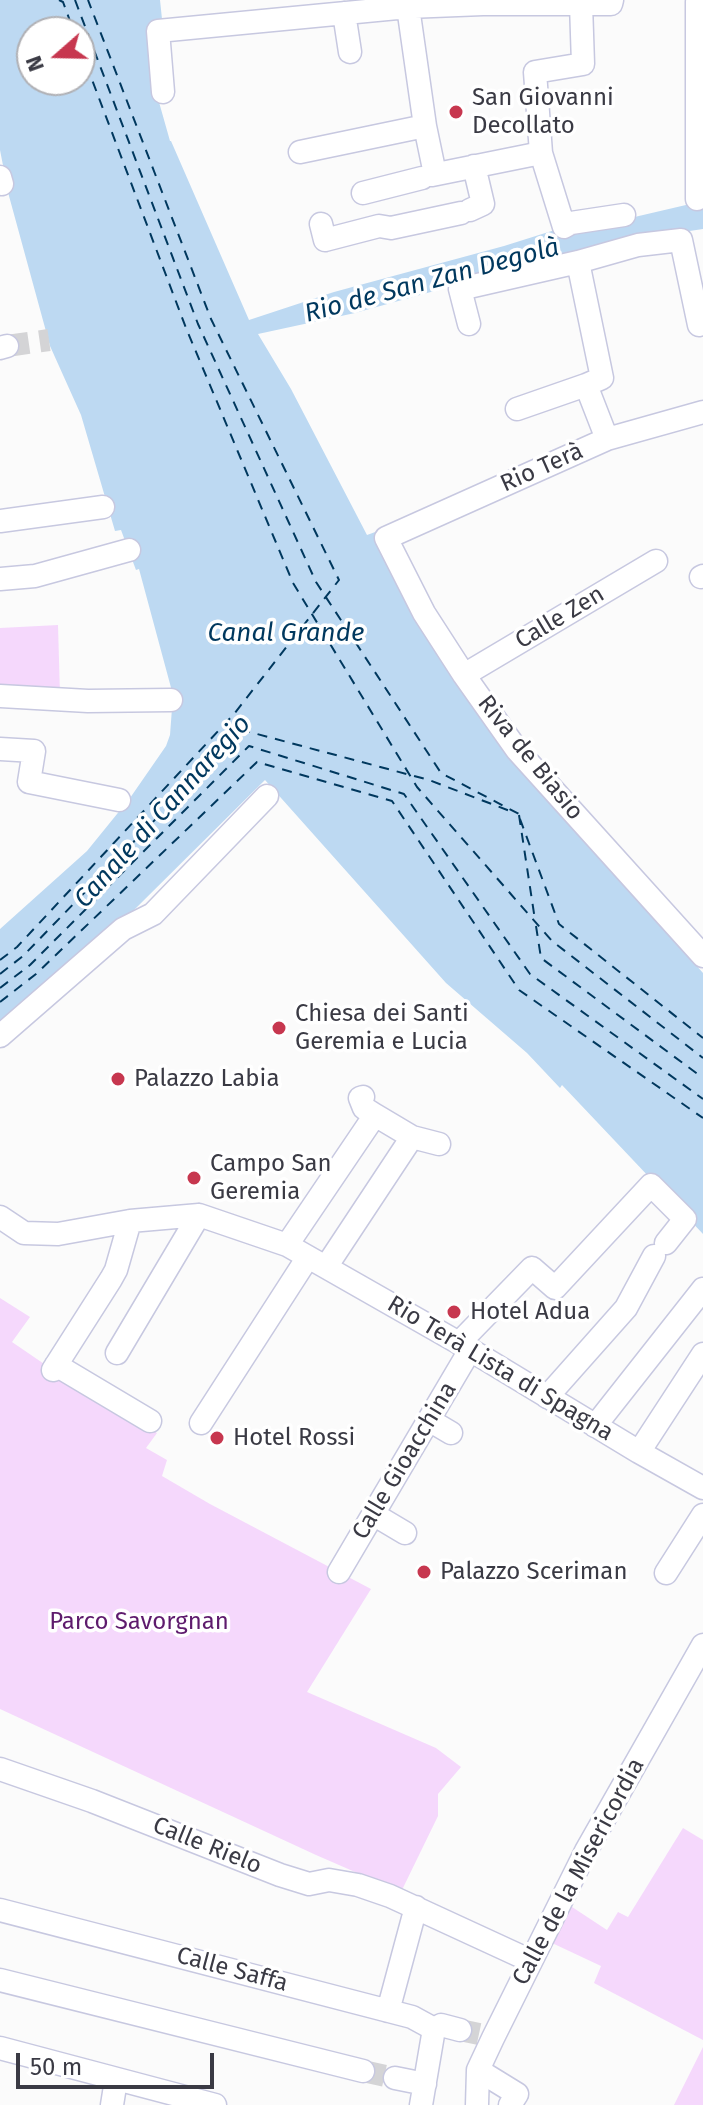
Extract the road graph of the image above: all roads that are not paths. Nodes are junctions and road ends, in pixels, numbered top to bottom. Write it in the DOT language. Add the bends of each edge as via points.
graph roads {
  1 [pos="483,2"];
  2 [pos="612,2"];
  3 [pos="703,2"];
  4 [pos="581,4"];
  5 [pos="408,7"];
  6 [pos="344,13"];
  7 [pos="350,52"];
  8 [pos="163,92"];
  9 [pos="425,126"];
  10 [pos="300,152"];
  11 [pos="541,153"];
  12 [pos="474,166"];
  13 [pos="430,176"];
  14 [pos="363,193"];
  15 [pos="697,199"];
  16 [pos="624,215"];
  17 [pos="321,224"];
  18 [pos="578,262"];
  19 [pos="469,324"];
  20 [pos="699,325"];
  21 [pos="586,385"];
  22 [pos="517,409"];
  23 [pos="703,412"];
  24 [pos="607,439"];
  25 [pos="103,507"];
  26 [pos="0,521"];
  27 [pos="386,538"];
  28 [pos="129,550"];
  29 [pos="656,561"];
  30 [pos="0,579"];
  31 [pos="464,675"];
  32 [pos="0,696"];
  33 [pos="171,700"];
  34 [pos="0,749"];
  35 [pos="267,796"];
  36 [pos="119,800"];
  37 [pos="703,956"];
  38 [pos="0,1036"];
  39 [pos="412,1137"];
  40 [pos="439,1144"];
  41 [pos="199,1215"];
  42 [pos="0,1217"];
  43 [pos="130,1221"];
  44 [pos="304,1255"];
  45 [pos="703,1289"];
  46 [pos="465,1347"];
  47 [pos="117,1353"];
  48 [pos="703,1354"];
  49 [pos="547,1397"];
  50 [pos="429,1420"];
  51 [pos="150,1421"];
  52 [pos="201,1423"];
  53 [pos="595,1426"];
  54 [pos="451,1433"];
  55 [pos="639,1452"];
  56 [pos="703,1488"];
  57 [pos="373,1514"];
  58 [pos="703,1515"];
  59 [pos="405,1533"];
  60 [pos="339,1572"];
  61 [pos="666,1573"];
  62 [pos="703,1645"];
  63 [pos="0,1769"];
  64 [pos="416,1907"];
  65 [pos="0,1910"];
  66 [pos="531,1961"];
  67 [pos="0,1980"];
  68 [pos="388,2011"];
  69 [pos="434,2029"];
  70 [pos="477,2034"];
  71 [pos="0,2048"];
  72 [pos="478,2070"];
  73 [pos="363,2071"];
  74 [pos="395,2078"];
  75 [pos="116,2080"];
  76 [pos="423,2094"];
  77 [pos="112,2105"];
  78 [pos="215,2105"];
  79 [pos="477,2105"];
  80 [pos="510,2105"];
  1 -- 4 [label="street"];
  1 -- 5 [label="street"];
  2 -- 4 [label="street"];
  3 -- 15 [label="street" via="697,2"];
  4 -- 11 [label="street" via="583,64 535,72"];
  5 -- 6 [label="street"];
  5 -- 9 [label="street"];
  6 -- 7 [label="street"];
  6 -- 8 [label="street" via="158,31"];
  9 -- 10 [label="street"];
  9 -- 13 [label="street"];
  11 -- 12 [label="street"];
  11 -- 16 [label="street" via="564,227"];
  12 -- 13 [label="street"];
  12 -- 17 [label="street" via="483,204 466,211 325,240"];
  13 -- 14 [label="street"];
  18 -- 19 [label="street" via="460,289"];
  18 -- 20 [label="street" via="638,245 681,240"];
  18 -- 21 [label="street" via="602,378"];
  21 -- 22 [label="street"];
  21 -- 24 [label="street"];
  23 -- 24 [label="street, Rio Terà"];
  24 -- 27 [label="street, Rio Terà"];
  25 -- 26 [label="street"];
  27 -- 31 [label="street, Riva de Biasio" via="424,613"];
  28 -- 30 [label="street" via="35,576"];
  29 -- 31 [label="street, Calle Zen"];
  31 -- 37 [label="street, Riva de Biasio" via="517,750"];
  32 -- 33 [label="street"];
  34 -- 36 [label="street" via="34,751 29,782"];
  35 -- 38 [label="street" via="153,914 123,929"];
  39 -- 40 [label="street"];
  39 -- 44 [label="street"];
  39 -- 44 [label="street" via="373,1110 327,1184"];
  41 -- 43 [label="street"];
  41 -- 44 [label="street"];
  41 -- 47 [label="street"];
  42 -- 43 [label="street" via="24,1233 58,1234"];
  43 -- 51 [label="street" via="116,1270 55,1368"];
  44 -- 46 [label="street, Rio Terà Lista di Spagna"];
  44 -- 52 [label="street"];
  45 -- 53 [label="street"];
  46 -- 49 [label="street, Rio Terà Lista di Spagna"];
  46 -- 49 [label="street, Calle Gioacchina" via="532,1268 555,1288 651,1185 685,1219 626,1308"];
  46 -- 50 [label="street, Calle Gioacchina"];
  48 -- 55 [label="street"];
  49 -- 53 [label="street, Rio Terà Lista di Spagna"];
  50 -- 54 [label="street"];
  50 -- 57 [label="street, Calle Gioacchina"];
  53 -- 55 [label="street, Rio Terà Lista di Spagna"];
  55 -- 56 [label="street, Rio Terà Lista di Spagna"];
  57 -- 59 [label="street"];
  57 -- 60 [label="street, Calle Gioacchina"];
  58 -- 61 [label="street"];
  62 -- 66 [label="street, Calle de la Misericordia" via="586,1851"];
  63 -- 64 [label="street, Calle Rielo" via="280,1875 309,1884 329,1880 358,1885"];
  64 -- 66 [label="street, Calle Rielo"];
  64 -- 68 [label="street"];
  65 -- 68 [label="street, Calle Saffa"];
  66 -- 70 [label="street, Calle de la Misericordia"];
  67 -- 73 [label="street"];
  68 -- 69 [label="street, Calle Saffa"];
  69 -- 70 [label="street, Calle Saffa" via="441,2025"];
  69 -- 76 [label="street"];
  70 -- 72 [label="street, Calle de la Misericordia"];
  71 -- 75 [label="street"];
  72 -- 79 [label="street, Calle de la Misericordia"];
  72 -- 80 [label="street" via="517,2094"];
  74 -- 76 [label="street"];
  75 -- 77 [label="street"];
  75 -- 78 [label="street"];
}
